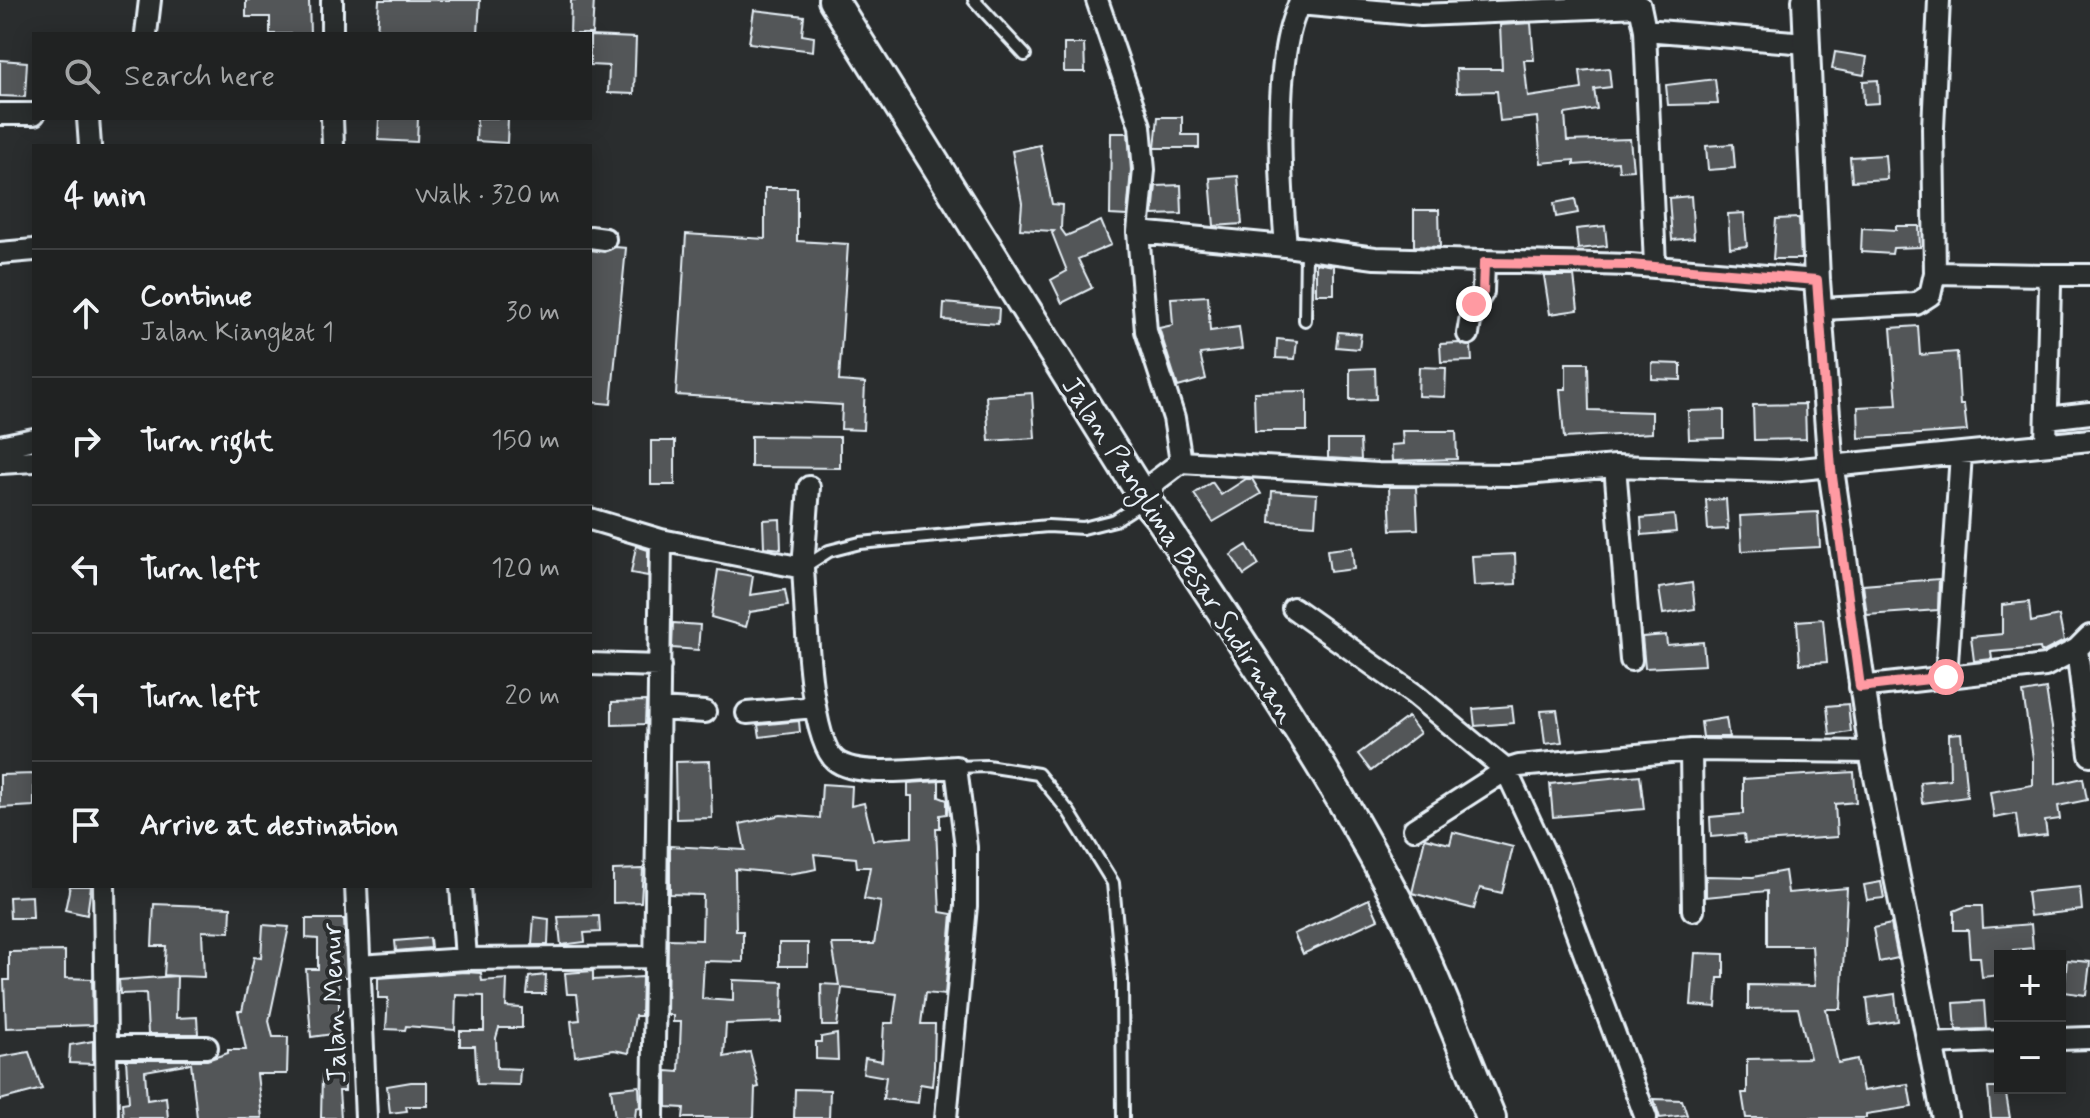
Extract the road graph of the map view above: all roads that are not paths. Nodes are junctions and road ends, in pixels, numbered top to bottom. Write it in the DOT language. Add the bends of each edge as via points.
graph roads {
  1 [pos="150,0"];
  2 [pos="332,0"];
  3 [pos="833,0"];
  4 [pos="974,0"];
  5 [pos="1097,0"];
  6 [pos="1805,0"];
  7 [pos="1939,0"];
  8 [pos="1300,2"];
  9 [pos="1640,3"];
  10 [pos="1645,30"];
  11 [pos="146,32"];
  12 [pos="332,32"];
  13 [pos="1806,43"];
  14 [pos="1025,55"];
  15 [pos="0,114"];
  16 [pos="32,114"];
  17 [pos="88,120"];
  18 [pos="332,120"];
  19 [pos="90,144"];
  20 [pos="333,144"];
  21 [pos="1138,232"];
  22 [pos="1296,248"];
  23 [pos="32,250"];
  24 [pos="0,253"];
  25 [pos="1484,263"];
  26 [pos="1655,266"];
  27 [pos="1935,273"];
  28 [pos="2044,275"];
  29 [pos="2090,275"];
  30 [pos="1817,280"];
  31 [pos="1822,309"];
  32 [pos="1305,320"];
  33 [pos="1468,334"];
  34 [pos="2090,413"];
  35 [pos="2046,431"];
  36 [pos="32,439"];
  37 [pos="2090,440"];
  38 [pos="0,446"];
  39 [pos="1961,454"];
  40 [pos="32,461"];
  41 [pos="1181,462"];
  42 [pos="0,463"];
  43 [pos="1615,466"];
  44 [pos="1831,469"];
  45 [pos="809,487"];
  46 [pos="1145,500"];
  47 [pos="592,520"];
  48 [pos="661,540"];
  49 [pos="803,568"];
  50 [pos="1293,608"];
  51 [pos="2083,642"];
  52 [pos="1631,660"];
  53 [pos="592,664"];
  54 [pos="660,666"];
  55 [pos="1946,677"];
  56 [pos="1860,687"];
  57 [pos="815,707"];
  58 [pos="660,709"];
  59 [pos="705,712"];
  60 [pos="747,713"];
  61 [pos="2088,726"];
  62 [pos="1691,750"];
  63 [pos="1872,752"];
  64 [pos="2090,755"];
  65 [pos="956,767"];
  66 [pos="1506,770"];
  67 [pos="1414,829"];
  68 [pos="104,888"];
  69 [pos="356,888"];
  70 [pos="461,888"];
  71 [pos="1693,910"];
  72 [pos="654,957"];
  73 [pos="466,959"];
  74 [pos="359,966"];
  75 [pos="2090,1038"];
  76 [pos="2066,1039"];
  77 [pos="1994,1041"];
  78 [pos="1930,1044"];
  79 [pos="107,1047"];
  80 [pos="207,1047"];
  81 [pos="107,1118"];
  82 [pos="366,1118"];
  83 [pos="653,1118"];
  84 [pos="946,1118"];
  85 [pos="1123,1118"];
  86 [pos="1491,1118"];
  87 [pos="1646,1118"];
  88 [pos="1945,1118"];
  1 -- 11 [label="street"];
  2 -- 12 [label="street"];
  3 -- 46 [label="main road, Jalan Panglima Besar Sudirman"];
  4 -- 14 [label="lane"];
  5 -- 21 [label="street" via="1140,126 1144,170"];
  6 -- 13 [label="street"];
  7 -- 27 [label="street" via="1933,128"];
  8 -- 9 [label="street" via="1421,15"];
  8 -- 22 [label="street" via="1283,67"];
  9 -- 10 [label="street"];
  10 -- 13 [label="street"];
  10 -- 26 [label="street"];
  13 -- 30 [label="street"];
  15 -- 16 [label="street"];
  17 -- 19 [label="street"];
  18 -- 20 [label="street"];
  21 -- 22 [label="street"];
  21 -- 41 [label="street" via="1146,331 1174,418"];
  22 -- 25 [label="street"];
  22 -- 32 [label="lane"];
  23 -- 24 [label="street"];
  25 -- 26 [label="street"];
  25 -- 33 [label="street" via="1483,292 1472,310"];
  26 -- 30 [label="street"];
  27 -- 28 [label="street"];
  27 -- 31 [label="street" via="1930,295 1916,304"];
  28 -- 29 [label="street"];
  28 -- 35 [label="street" via="2050,286"];
  30 -- 31 [label="street"];
  31 -- 44 [label="street"];
  34 -- 35 [label="street"];
  35 -- 37 [label="street"];
  35 -- 39 [label="street"];
  36 -- 38 [label="street"];
  39 -- 44 [label="street"];
  39 -- 55 [label="street"];
  40 -- 42 [label="street"];
  41 -- 43 [label="street" via="1378,474 1515,475"];
  41 -- 46 [label="street" via="1156,481"];
  43 -- 44 [label="street"];
  43 -- 52 [label="street"];
  44 -- 56 [label="street"];
  45 -- 49 [label="street"];
  46 -- 49 [label="lane" via="1115,520 1083,528 1048,526 860,543 829,551"];
  46 -- 86 [label="main road, Jalan Panglima Besar Sudirman" via="1294,723 1386,878 1421,948"];
  47 -- 48 [label="street"];
  48 -- 49 [label="street"];
  48 -- 54 [label="street"];
  49 -- 57 [label="street"];
  50 -- 66 [label="street" via="1414,694"];
  51 -- 55 [label="street" via="2045,666"];
  51 -- 61 [label="street"];
  53 -- 54 [label="street"];
  54 -- 58 [label="street"];
  55 -- 56 [label="street"];
  56 -- 63 [label="street"];
  57 -- 60 [label="street"];
  57 -- 65 [label="street" via="823,744 835,761 855,769"];
  58 -- 59 [label="street"];
  58 -- 72 [label="street"];
  61 -- 64 [label="street"];
  62 -- 63 [label="street"];
  62 -- 66 [label="street"];
  62 -- 71 [label="street"];
  63 -- 78 [label="street"];
  65 -- 84 [label="street" via="966,847 966,906"];
  65 -- 85 [label="lane" via="1038,774 1113,883 1122,980"];
  66 -- 67 [label="street"];
  66 -- 87 [label="street" via="1556,877"];
  68 -- 79 [label="street"];
  69 -- 74 [label="street, Jalan Menur"];
  70 -- 73 [label="street"];
  72 -- 73 [label="street"];
  72 -- 83 [label="street"];
  73 -- 74 [label="street"];
  74 -- 82 [label="street, Jalan Menur"];
  75 -- 76 [label="street"];
  77 -- 78 [label="street"];
  78 -- 88 [label="street"];
  79 -- 80 [label="street"];
  79 -- 81 [label="street"];
}
